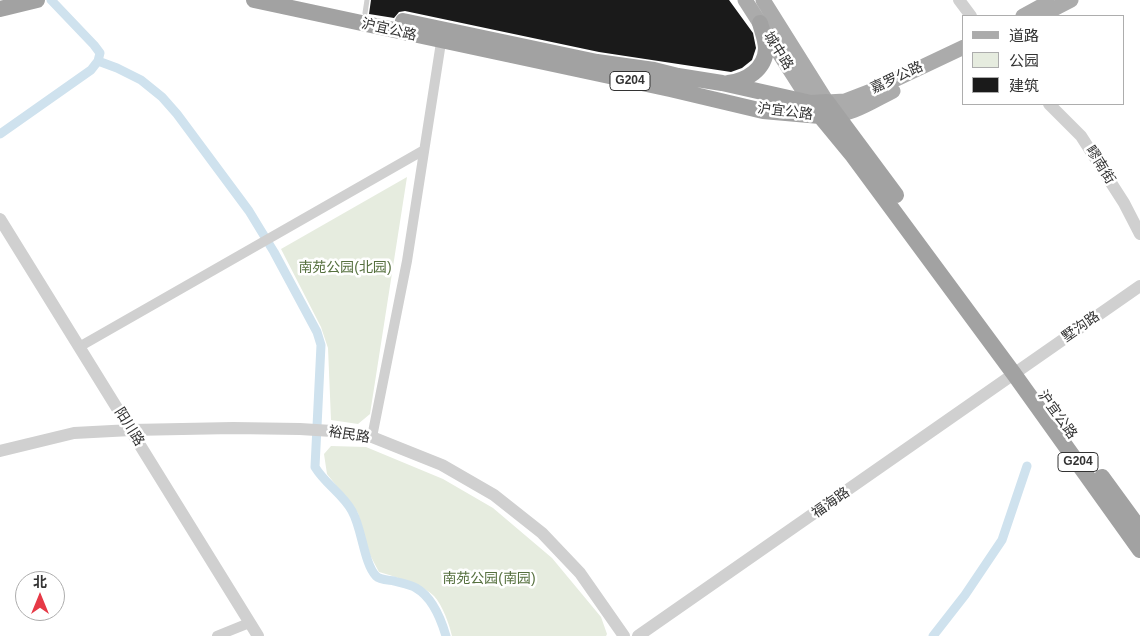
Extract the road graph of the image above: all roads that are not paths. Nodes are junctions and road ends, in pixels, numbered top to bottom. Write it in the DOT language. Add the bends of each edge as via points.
graph roads {
  1 [pos="254,0"];
  2 [pos="305,0"];
  3 [pos="745,0"];
  4 [pos="763,0"];
  5 [pos="959,0"];
  6 [pos="1053,0"];
  7 [pos="1071,0"];
  8 [pos="33,1"];
  9 [pos="366,7"];
  10 [pos="0,9"];
  11 [pos="970,15"];
  12 [pos="1025,15"];
  13 [pos="1042,15"];
  14 [pos="760,23"];
  15 [pos="442,36"];
  16 [pos="962,48"];
  17 [pos="962,56"];
  18 [pos="722,83"];
  19 [pos="1050,105"];
  20 [pos="819,107"];
  21 [pos="838,116"];
  22 [pos="424,150"];
  23 [pos="0,220"];
  24 [pos="1140,234"];
  25 [pos="1140,286"];
  26 [pos="79,347"];
  27 [pos="1019,371"];
  28 [pos="131,430"];
  29 [pos="372,437"];
  30 [pos="0,451"];
  31 [pos="1140,529"];
  32 [pos="1140,550"];
  33 [pos="249,623"];
  34 [pos="217,636"];
  35 [pos="258,636"];
  36 [pos="624,636"];
  37 [pos="638,636"];
  1 -- 15 [label="highway, 沪宜公路 / G204"];
  2 -- 9 [label="highway, 沪宜公路 / G204"];
  3 -- 14 [label="main road, 城中路"];
  4 -- 20 [label="main road, 城中路"];
  5 -- 11 [label="street"];
  6 -- 12 [label="main road"];
  7 -- 13 [label="main road"];
  8 -- 10 [label="highway"];
  9 -- 15 [label="highway, 沪宜公路 / G204"];
  14 -- 18 [label="highway" via="766,42 762,62 748,78"];
  14 -- 20 [label="main road, 城中路"];
  15 -- 18 [label="highway, 沪宜公路 / G204"];
  15 -- 20 [label="highway, 沪宜公路 / G204" via="763,111"];
  15 -- 22 [label="street"];
  16 -- 20 [label="main road, 嘉罗公路" via="871,91"];
  17 -- 21 [label="main road"];
  18 -- 20 [label="highway, 沪宜公路 / G204"];
  19 -- 24 [label="street, 疁南街" via="1081,136"];
  20 -- 21 [label="highway, 沪宜公路 / G204"];
  20 -- 27 [label="highway, 沪宜公路 / G204"];
  21 -- 27 [label="highway, 沪宜公路 / G204"];
  22 -- 26 [label="street"];
  22 -- 29 [label="street" via="407,261"];
  23 -- 26 [label="street, 阳川路"];
  25 -- 27 [label="street, 墅沟路"];
  26 -- 28 [label="street, 阳川路"];
  27 -- 31 [label="highway, 沪宜公路 / G204"];
  27 -- 32 [label="highway, 沪宜公路 / G204"];
  27 -- 37 [label="street, 福海路"];
  28 -- 29 [label="street, 裕民路" via="300,429"];
  28 -- 30 [label="street, 裕民路" via="74,433"];
  28 -- 33 [label="street, 阳川路"];
  29 -- 36 [label="street, 裕民路" via="442,465 494,496 542,533 580,573"];
  33 -- 34 [label="street"];
  33 -- 35 [label="street, 阳川路"];
}
